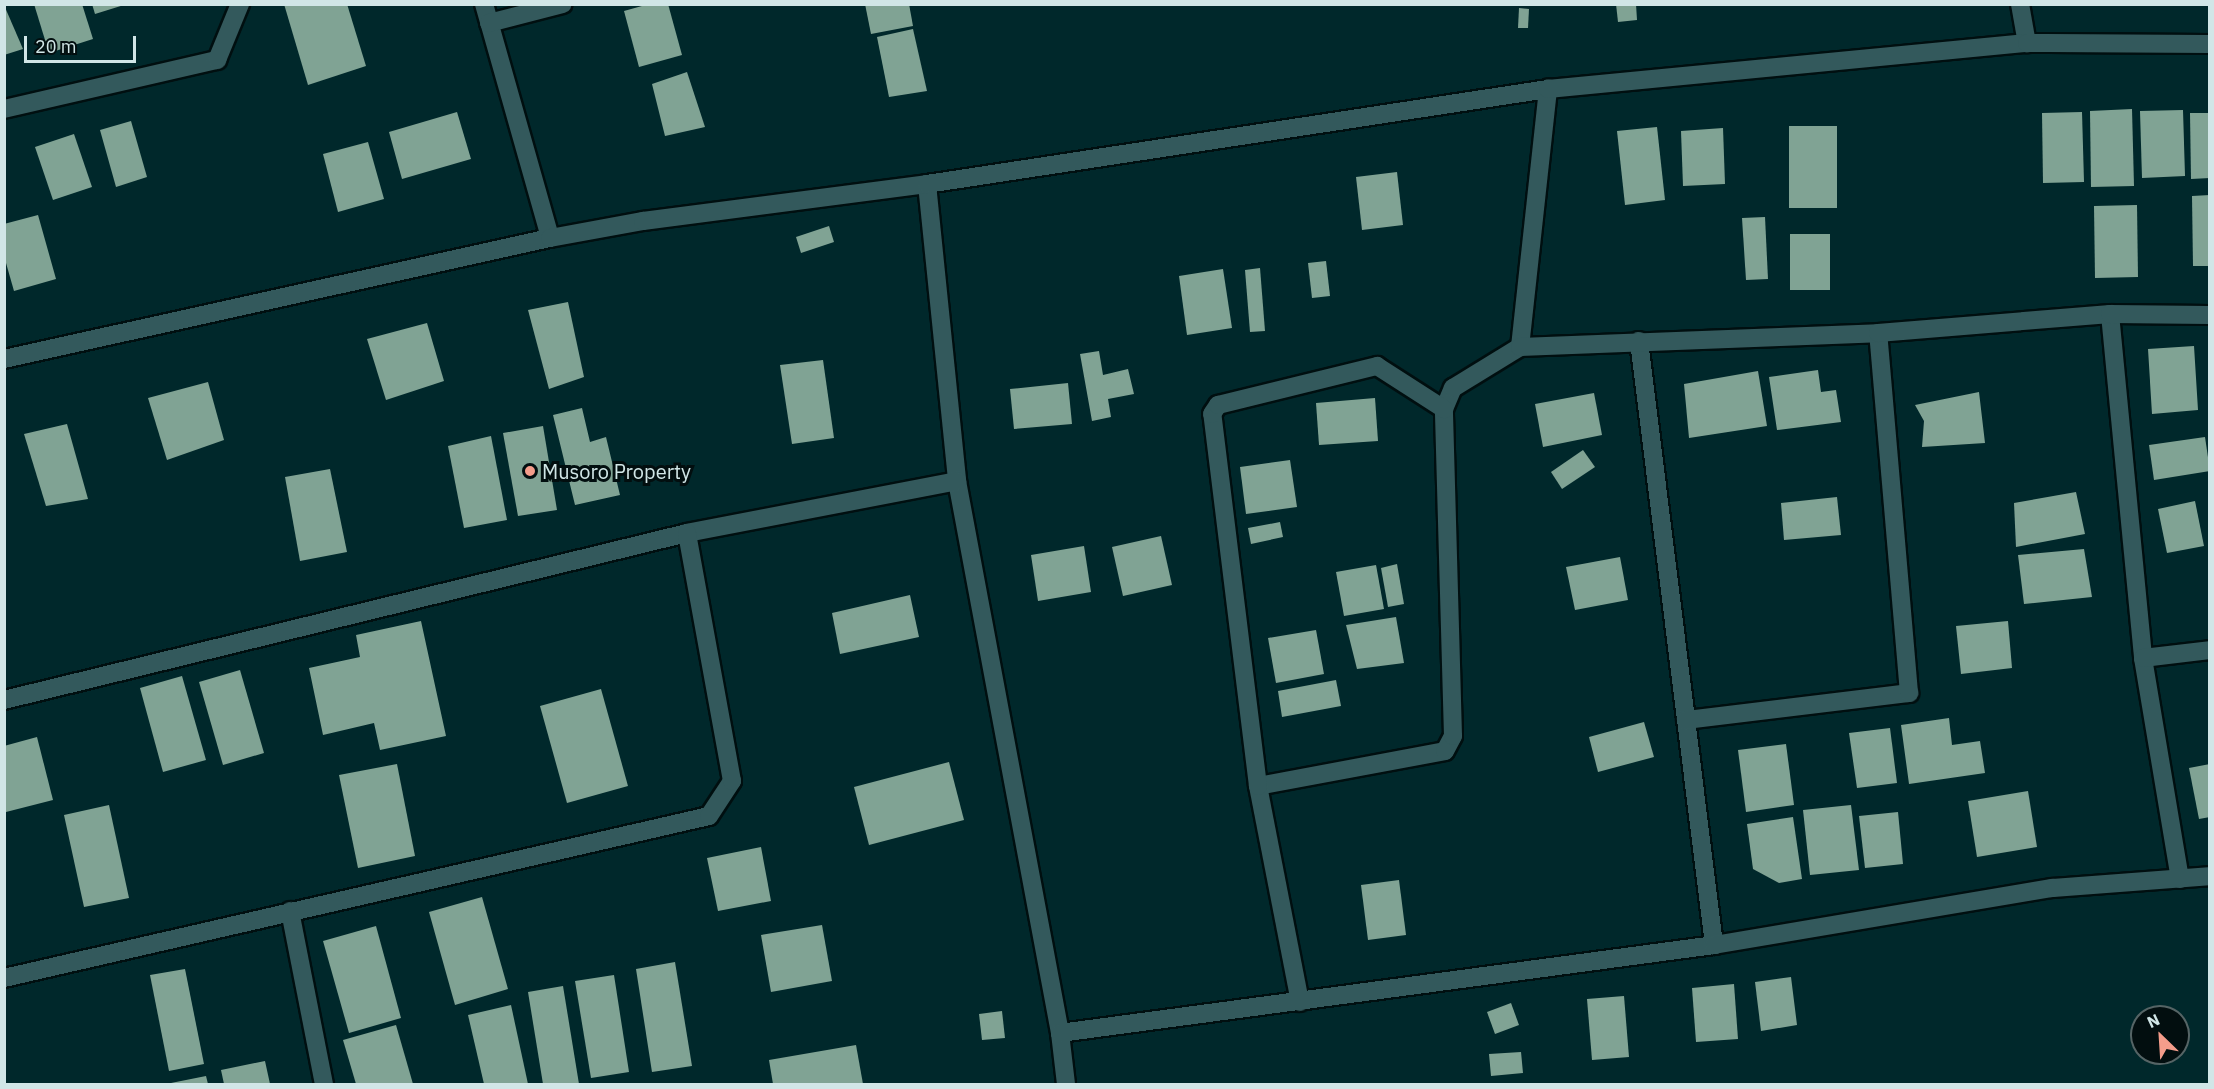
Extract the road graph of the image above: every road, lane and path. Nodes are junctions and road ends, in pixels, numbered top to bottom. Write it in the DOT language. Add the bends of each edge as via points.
graph roads {
  1 [pos="240,4"];
  2 [pos="484,4"];
  3 [pos="563,4"];
  4 [pos="2020,4"];
  5 [pos="489,23"];
  6 [pos="2027,43"];
  7 [pos="2210,44"];
  8 [pos="1548,89"];
  9 [pos="4,109"];
  10 [pos="927,184"];
  11 [pos="550,238"];
  12 [pos="2110,314"];
  13 [pos="2210,315"];
  14 [pos="1878,333"];
  15 [pos="1639,341"];
  16 [pos="1520,347"];
  17 [pos="4,359"];
  18 [pos="1444,409"];
  19 [pos="957,481"];
  20 [pos="687,533"];
  21 [pos="2210,650"];
  22 [pos="2143,658"];
  23 [pos="4,700"];
  24 [pos="1686,720"];
  25 [pos="1257,786"];
  26 [pos="2210,876"];
  27 [pos="2180,879"];
  28 [pos="290,910"];
  29 [pos="1714,945"];
  30 [pos="4,978"];
  31 [pos="1300,1002"];
  32 [pos="1060,1033"];
  33 [pos="324,1084"];
  34 [pos="1066,1084"];
  1 -- 9 [label="street" via="217,60"];
  2 -- 5 [label="street"];
  3 -- 5 [label="street"];
  4 -- 6 [label="street"];
  5 -- 11 [label="street"];
  6 -- 7 [label="street"];
  6 -- 8 [label="street"];
  8 -- 10 [label="street"];
  8 -- 16 [label="street"];
  10 -- 11 [label="street" via="643,221"];
  10 -- 19 [label="street"];
  11 -- 17 [label="street"];
  12 -- 13 [label="street"];
  12 -- 14 [label="street"];
  12 -- 22 [label="street"];
  14 -- 15 [label="street"];
  14 -- 24 [label="street" via="1909,693"];
  15 -- 16 [label="street"];
  15 -- 24 [label="street"];
  16 -- 18 [label="street" via="1453,388"];
  18 -- 25 [label="street" via="1453,736 1445,751"];
  18 -- 25 [label="street" via="1377,366 1218,405 1212,414"];
  19 -- 20 [label="street"];
  19 -- 32 [label="street"];
  20 -- 23 [label="street"];
  20 -- 28 [label="street" via="732,782 709,816"];
  21 -- 22 [label="street"];
  22 -- 27 [label="street"];
  24 -- 29 [label="street"];
  25 -- 31 [label="street"];
  26 -- 27 [label="street"];
  27 -- 29 [label="street" via="2052,888"];
  28 -- 30 [label="street"];
  28 -- 33 [label="street"];
  29 -- 31 [label="street"];
  31 -- 32 [label="street"];
  32 -- 34 [label="street"];
}
